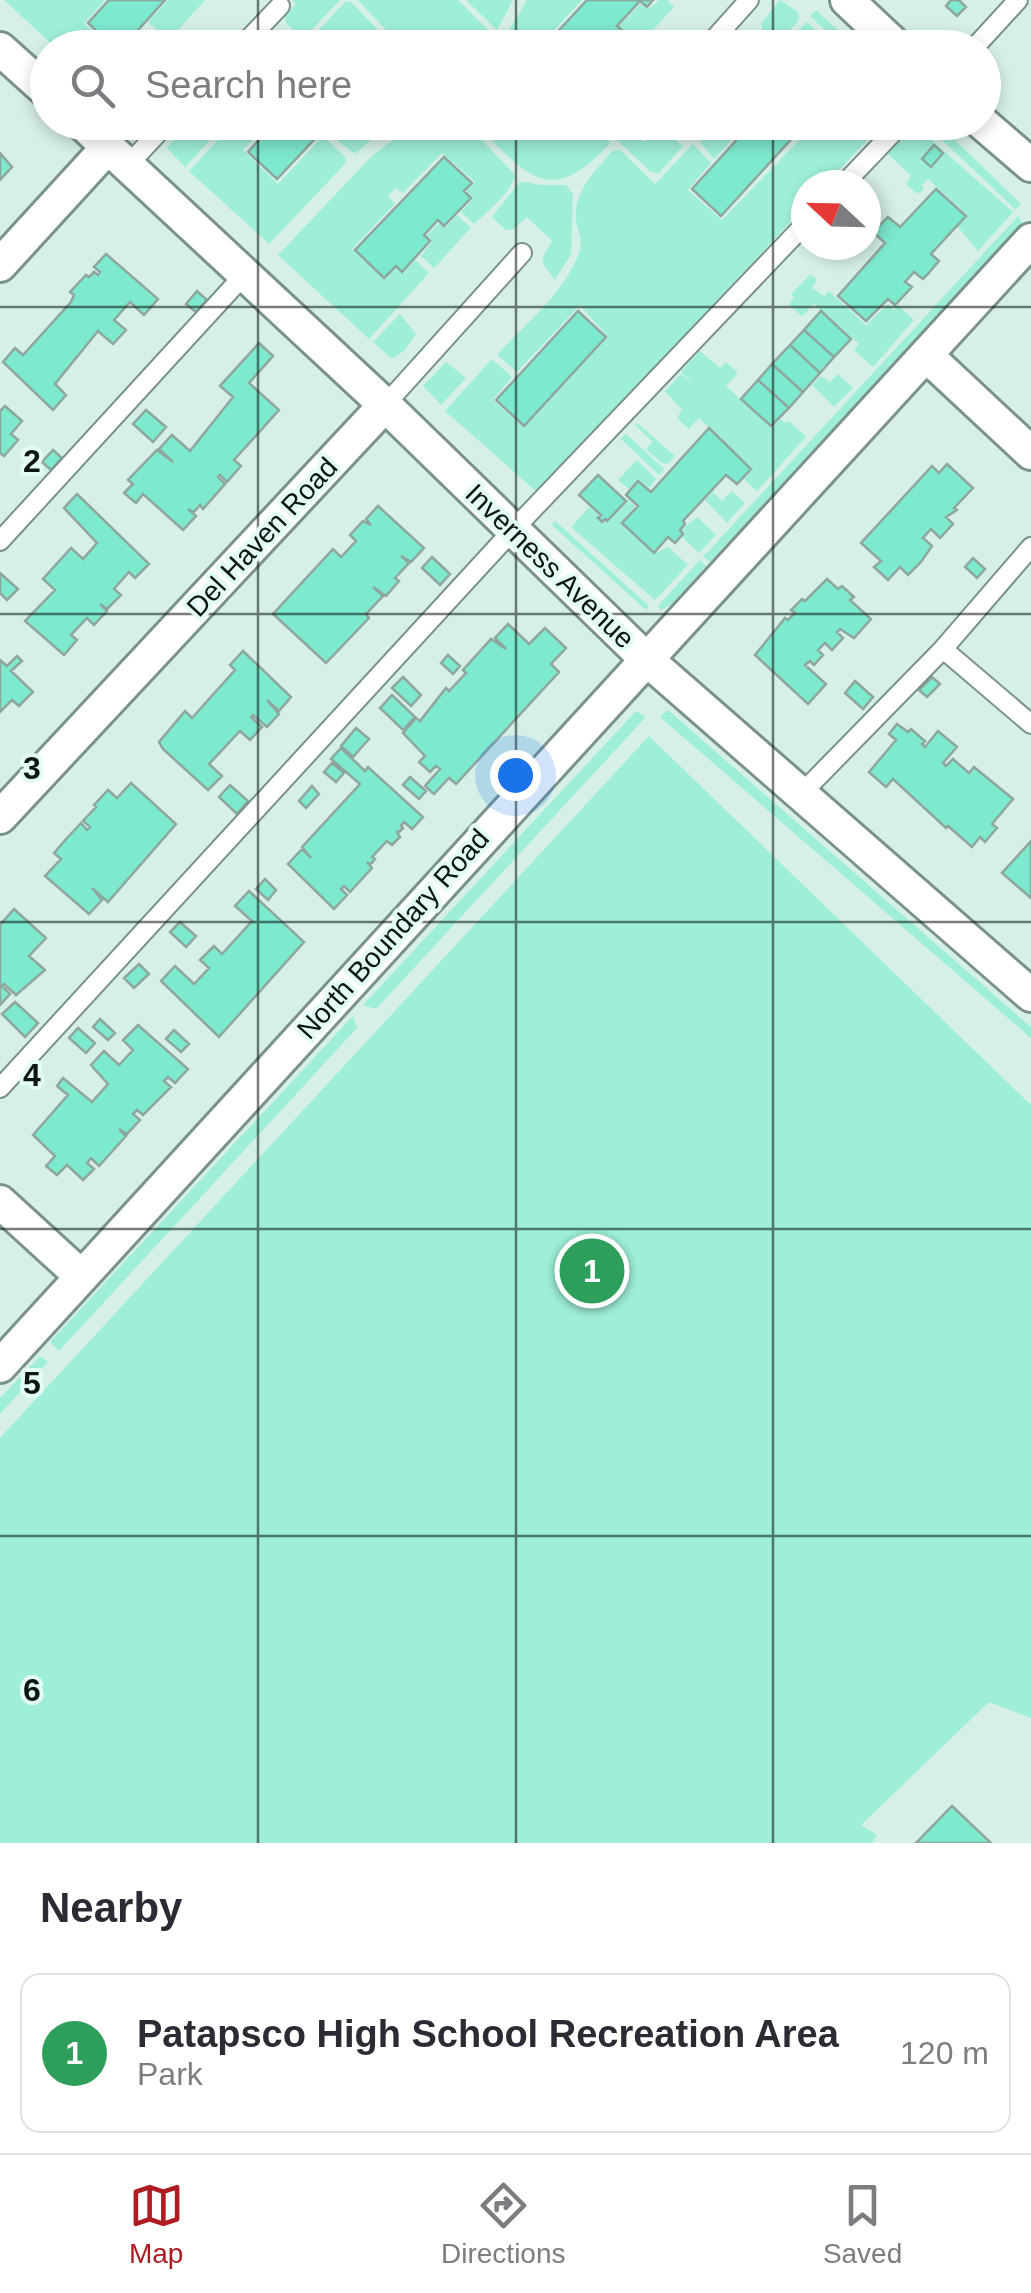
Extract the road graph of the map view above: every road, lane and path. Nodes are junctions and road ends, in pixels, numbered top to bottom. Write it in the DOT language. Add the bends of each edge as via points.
graph roads {
  1 [pos="749,0"];
  2 [pos="847,0"];
  3 [pos="1018,0"];
  4 [pos="280,6"];
  5 [pos="257,30"];
  6 [pos="722,30"];
  7 [pos="879,30"];
  8 [pos="990,30"];
  9 [pos="0,49"];
  10 [pos="30,76"];
  11 [pos="1001,139"];
  12 [pos="101,140"];
  13 [pos="142,140"];
  14 [pos="886,140"];
  15 [pos="118,156"];
  16 [pos="1031,165"];
  17 [pos="857,170"];
  18 [pos="791,239"];
  19 [pos="1031,240"];
  20 [pos="522,253"];
  21 [pos="0,265"];
  22 [pos="245,274"];
  23 [pos="926,356"];
  24 [pos="385,406"];
  25 [pos="1031,453"];
  26 [pos="513,530"];
  27 [pos="0,541"];
  28 [pos="1031,547"];
  29 [pos="943,648"];
  30 [pos="645,658"];
  31 [pos="1031,724"];
  32 [pos="801,794"];
  33 [pos="0,817"];
  34 [pos="1031,995"];
  35 [pos="0,1088"];
  36 [pos="0,1202"];
  37 [pos="80,1276"];
  38 [pos="0,1366"];
  1 -- 6 [label="lane"];
  2 -- 7 [label="street"];
  3 -- 8 [label="lane"];
  4 -- 5 [label="lane"];
  9 -- 10 [label="street"];
  11 -- 16 [label="street"];
  12 -- 15 [label="street, Inverness Avenue"];
  13 -- 15 [label="lane"];
  14 -- 17 [label="lane"];
  15 -- 21 [label="street"];
  15 -- 22 [label="street, Inverness Avenue"];
  18 -- 26 [label="lane"];
  19 -- 23 [label="street, North Boundary Road"];
  20 -- 24 [label="lane, Del Haven Road"];
  22 -- 24 [label="street, Inverness Avenue"];
  22 -- 27 [label="lane"];
  23 -- 25 [label="street"];
  23 -- 30 [label="street, North Boundary Road"];
  24 -- 26 [label="street, Inverness Avenue"];
  24 -- 33 [label="street, Del Haven Road"];
  26 -- 30 [label="street, Inverness Avenue"];
  26 -- 35 [label="lane"];
  28 -- 29 [label="lane"];
  29 -- 31 [label="lane"];
  29 -- 32 [label="lane"];
  30 -- 32 [label="street, Inverness Avenue"];
  30 -- 37 [label="street, North Boundary Road"];
  32 -- 34 [label="street, Inverness Avenue"];
  36 -- 37 [label="street"];
  37 -- 38 [label="street, North Boundary Road"];
}
